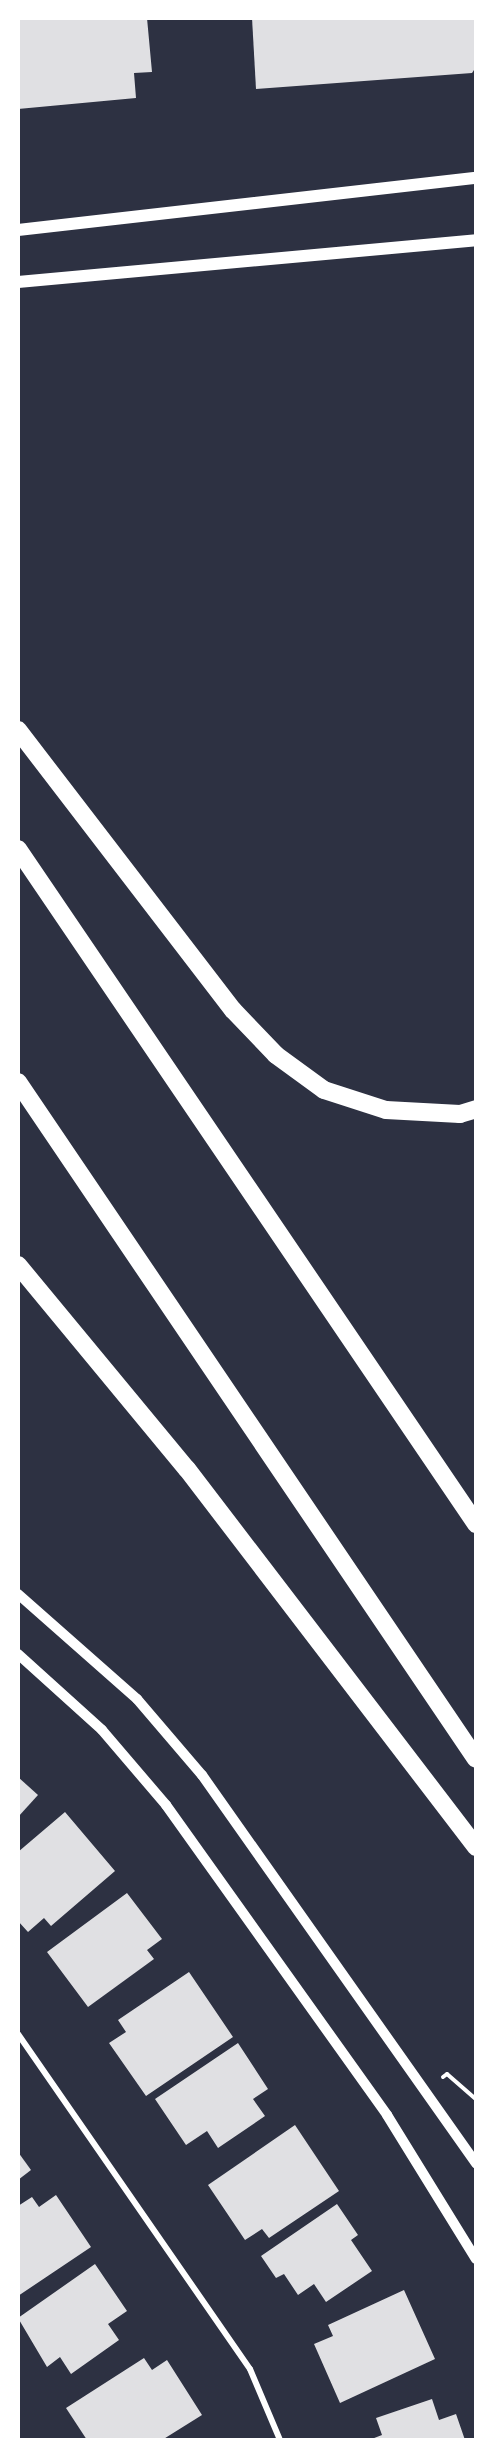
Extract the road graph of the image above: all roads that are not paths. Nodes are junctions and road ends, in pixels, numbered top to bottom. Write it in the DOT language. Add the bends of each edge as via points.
graph roads {
  1 [pos="476,178"];
  2 [pos="18,230"];
  3 [pos="476,240"];
  4 [pos="18,282"];
  5 [pos="18,730"];
  6 [pos="18,849"];
  7 [pos="18,1082"];
  8 [pos="476,1109"];
  9 [pos="18,1265"];
  10 [pos="476,1524"];
  11 [pos="18,1594"];
  12 [pos="18,1654"];
  13 [pos="476,1759"];
  14 [pos="476,1847"];
  15 [pos="18,2034"];
  16 [pos="476,2164"];
  17 [pos="476,2259"];
  18 [pos="280,2440"];
  1 -- 2 [label="main road"];
  3 -- 4 [label="main road"];
  5 -- 8 [label="highway" via="233,1010 276,1056 324,1090 386,1110 460,1114"];
  6 -- 10 [label="highway"];
  7 -- 13 [label="highway"];
  9 -- 14 [label="highway" via="187,1469"];
  11 -- 16 [label="street" via="136,1699 202,1775"];
  12 -- 17 [label="street" via="102,1730 166,1805 387,2115"];
  15 -- 18 [label="street" via="250,2369"];
}
